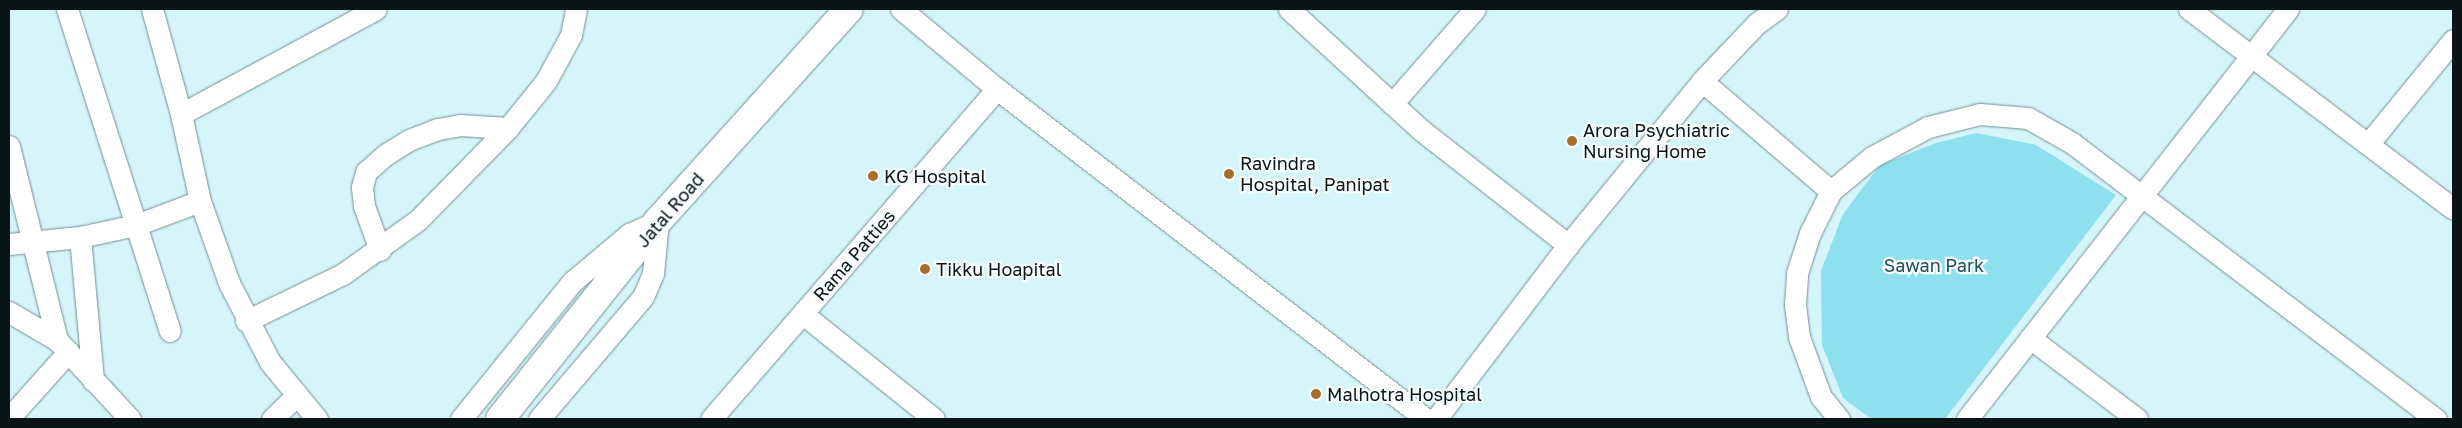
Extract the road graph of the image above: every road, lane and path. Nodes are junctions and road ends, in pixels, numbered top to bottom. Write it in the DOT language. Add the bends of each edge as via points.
graph roads {
  1 [pos="68,9"];
  2 [pos="152,9"];
  3 [pos="376,9"];
  4 [pos="576,9"];
  5 [pos="849,9"];
  6 [pos="901,9"];
  7 [pos="1289,9"];
  8 [pos="1475,9"];
  9 [pos="1777,9"];
  10 [pos="2189,9"];
  11 [pos="2288,9"];
  12 [pos="2453,40"];
  13 [pos="2254,55"];
  14 [pos="1702,81"];
  15 [pos="997,89"];
  16 [pos="1392,104"];
  17 [pos="181,114"];
  18 [pos="508,128"];
  19 [pos="2368,144"];
  20 [pos="9,146"];
  21 [pos="1831,191"];
  22 [pos="2141,195"];
  23 [pos="200,201"];
  24 [pos="2453,209"];
  25 [pos="658,221"];
  26 [pos="136,225"];
  27 [pos="80,237"];
  28 [pos="9,244"];
  29 [pos="34,244"];
  30 [pos="1568,245"];
  31 [pos="380,250"];
  32 [pos="9,312"];
  33 [pos="803,314"];
  34 [pos="246,321"];
  35 [pos="170,331"];
  36 [pos="2030,338"];
  37 [pos="62,346"];
  38 [pos="93,380"];
  39 [pos="296,396"];
  40 [pos="9,418"];
  41 [pos="130,419"];
  42 [pos="272,419"];
  43 [pos="317,419"];
  44 [pos="461,419"];
  45 [pos="500,419"];
  46 [pos="539,419"];
  47 [pos="711,419"];
  48 [pos="934,419"];
  49 [pos="1426,419"];
  50 [pos="1436,419"];
  51 [pos="1840,419"];
  52 [pos="1967,419"];
  53 [pos="2137,419"];
  54 [pos="2436,419"];
  1 -- 26 [label="street"];
  2 -- 17 [label="street"];
  3 -- 17 [label="street"];
  4 -- 18 [label="street" via="571,35 546,81"];
  5 -- 25 [label="main road, Jatal Road"];
  6 -- 15 [label="street"];
  7 -- 16 [label="street"];
  8 -- 16 [label="street"];
  9 -- 14 [label="street" via="1756,24"];
  10 -- 13 [label="street"];
  11 -- 13 [label="street"];
  12 -- 19 [label="street"];
  13 -- 19 [label="street"];
  13 -- 22 [label="street"];
  14 -- 21 [label="street"];
  14 -- 30 [label="street"];
  15 -- 33 [label="street, Rama Patties"];
  15 -- 49 [label="street"];
  16 -- 30 [label="street"];
  17 -- 23 [label="street"];
  18 -- 31 [label="street" via="418,220"];
  18 -- 31 [label="street" via="460,125 438,129 401,145 366,172 362,186 364,206"];
  19 -- 24 [label="street"];
  20 -- 29 [label="street"];
  21 -- 22 [label="street" via="1872,157 1928,127 1980,114 2028,118 2072,143"];
  21 -- 51 [label="street" via="1810,233 1797,273 1795,306 1807,365 1821,397"];
  22 -- 36 [label="street"];
  22 -- 54 [label="street"];
  23 -- 26 [label="street"];
  23 -- 34 [label="street"];
  25 -- 44 [label="street" via="629,234 572,282"];
  25 -- 45 [label="main road, Jatal Road"];
  25 -- 46 [label="street" via="653,273 643,297"];
  26 -- 27 [label="street"];
  26 -- 35 [label="street"];
  27 -- 29 [label="street"];
  27 -- 38 [label="street"];
  28 -- 29 [label="street"];
  29 -- 37 [label="street"];
  30 -- 50 [label="street"];
  31 -- 34 [label="street" via="344,274"];
  32 -- 37 [label="street"];
  33 -- 47 [label="street, Rama Patties"];
  33 -- 48 [label="street"];
  34 -- 39 [label="street" via="270,362"];
  36 -- 52 [label="street"];
  36 -- 53 [label="street"];
  37 -- 38 [label="street"];
  37 -- 40 [label="street"];
  38 -- 41 [label="street"];
  39 -- 42 [label="street"];
  39 -- 43 [label="street"];
}
